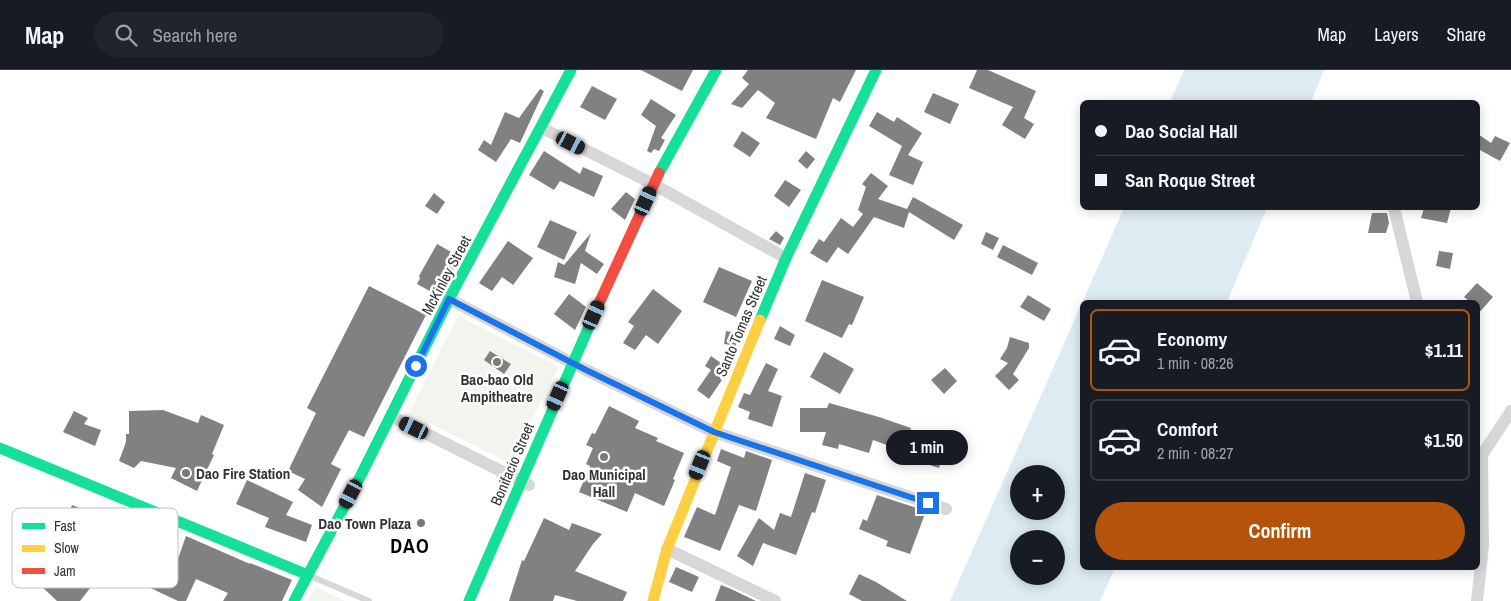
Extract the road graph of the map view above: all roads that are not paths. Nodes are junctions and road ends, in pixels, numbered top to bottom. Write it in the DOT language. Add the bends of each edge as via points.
graph roads {
  1 [pos="571,70"];
  2 [pos="716,70"];
  3 [pos="874,71"];
  4 [pos="542,128"];
  5 [pos="653,184"];
  6 [pos="1394,210"];
  7 [pos="786,258"];
  8 [pos="449,299"];
  9 [pos="1417,300"];
  10 [pos="573,362"];
  11 [pos="1511,411"];
  12 [pos="391,416"];
  13 [pos="714,432"];
  14 [pos="0,448"];
  15 [pos="1480,454"];
  16 [pos="525,483"];
  17 [pos="146,508"];
  18 [pos="946,509"];
  19 [pos="178,521"];
  20 [pos="666,549"];
  21 [pos="1480,570"];
  22 [pos="1480,570"];
  23 [pos="308,575"];
  24 [pos="294,601"];
  25 [pos="369,601"];
  26 [pos="470,601"];
  27 [pos="653,601"];
  28 [pos="774,601"];
  29 [pos="1476,601"];
  1 -- 4 [label="street, McKinley Street"];
  2 -- 5 [label="street, Bonifacio Street"];
  3 -- 7 [label="street, Santo Tomas Street"];
  4 -- 5 [label="street"];
  4 -- 8 [label="street, McKinley Street"];
  5 -- 7 [label="street"];
  5 -- 10 [label="street, Bonifacio Street"];
  6 -- 9 [label="street"];
  7 -- 13 [label="street, Santo Tomas Street"];
  8 -- 10 [label="street"];
  8 -- 12 [label="street, McKinley Street"];
  10 -- 13 [label="street"];
  10 -- 16 [label="street, Bonifacio Street"];
  11 -- 15 [label="street"];
  12 -- 16 [label="street"];
  12 -- 23 [label="street, McKinley Street"];
  13 -- 18 [label="street"];
  13 -- 20 [label="street, Santo Tomas Street"];
  14 -- 17 [label="street"];
  15 -- 22 [label="street" via="1483,546"];
  16 -- 26 [label="street, Bonifacio Street"];
  19 -- 23 [label="street"];
  20 -- 27 [label="street, Santo Tomas Street"];
  20 -- 28 [label="street"];
  21 -- 29 [label="street"];
  23 -- 24 [label="street, McKinley Street"];
  23 -- 25 [label="lane"];
}
